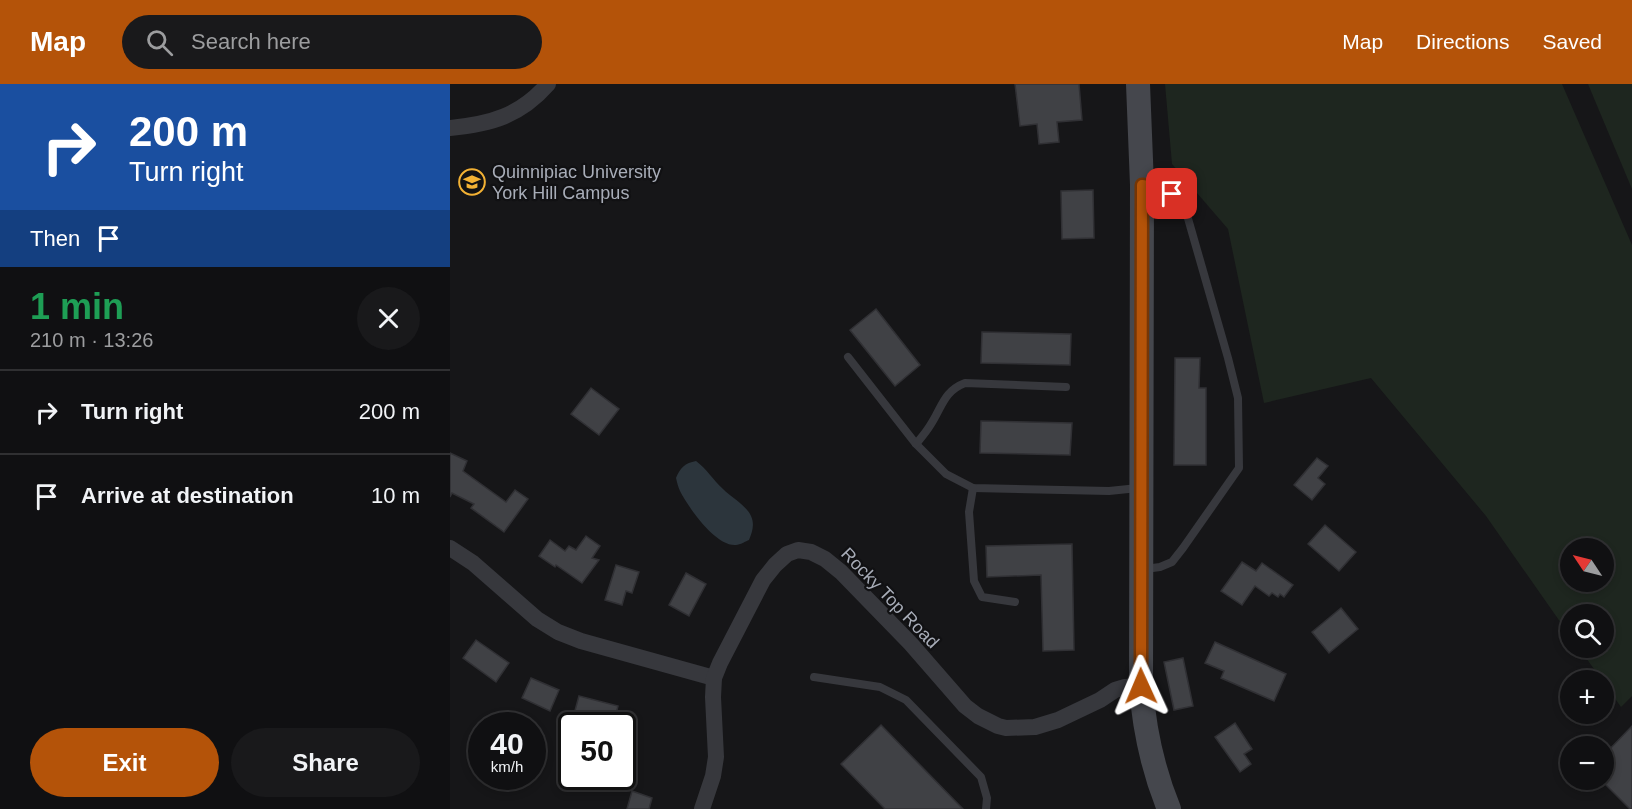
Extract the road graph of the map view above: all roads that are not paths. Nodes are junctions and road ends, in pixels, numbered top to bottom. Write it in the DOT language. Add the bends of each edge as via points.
graph roads {
  1 [pos="548,84"];
  2 [pos="1138,84"];
  3 [pos="450,128"];
  4 [pos="1142,185"];
  5 [pos="848,357"];
  6 [pos="1066,387"];
  7 [pos="916,444"];
  8 [pos="974,488"];
  9 [pos="1141,488"];
  10 [pos="450,548"];
  11 [pos="1141,570"];
  12 [pos="1015,603"];
  13 [pos="814,677"];
  14 [pos="714,678"];
  15 [pos="1141,686"];
  16 [pos="702,809"];
  17 [pos="986,809"];
  18 [pos="1169,809"];
  1 -- 3 [label="street" via="506,116"];
  2 -- 4 [label="main road"];
  4 -- 9 [label="main road"];
  4 -- 11 [label="lane" via="1172,194 1185,208 1238,398 1239,468 1172,562"];
  5 -- 7 [label="lane"];
  6 -- 7 [label="lane" via="965,383 948,393"];
  7 -- 8 [label="lane" via="946,474"];
  8 -- 9 [label="lane"];
  8 -- 12 [label="lane" via="969,512 974,581 982,597"];
  9 -- 11 [label="main road"];
  10 -- 14 [label="street" via="558,632"];
  11 -- 15 [label="main road"];
  13 -- 17 [label="lane" via="880,687 906,700 981,777"];
  14 -- 15 [label="street, Rocky Top Road" via="764,580 787,554 798,550 825,559 841,572 965,706 988,722 1006,728 1035,727 1058,720 1115,690"];
  14 -- 16 [label="street, Rocky Top Road" via="716,757"];
  15 -- 18 [label="main road" via="1148,743"];
}
